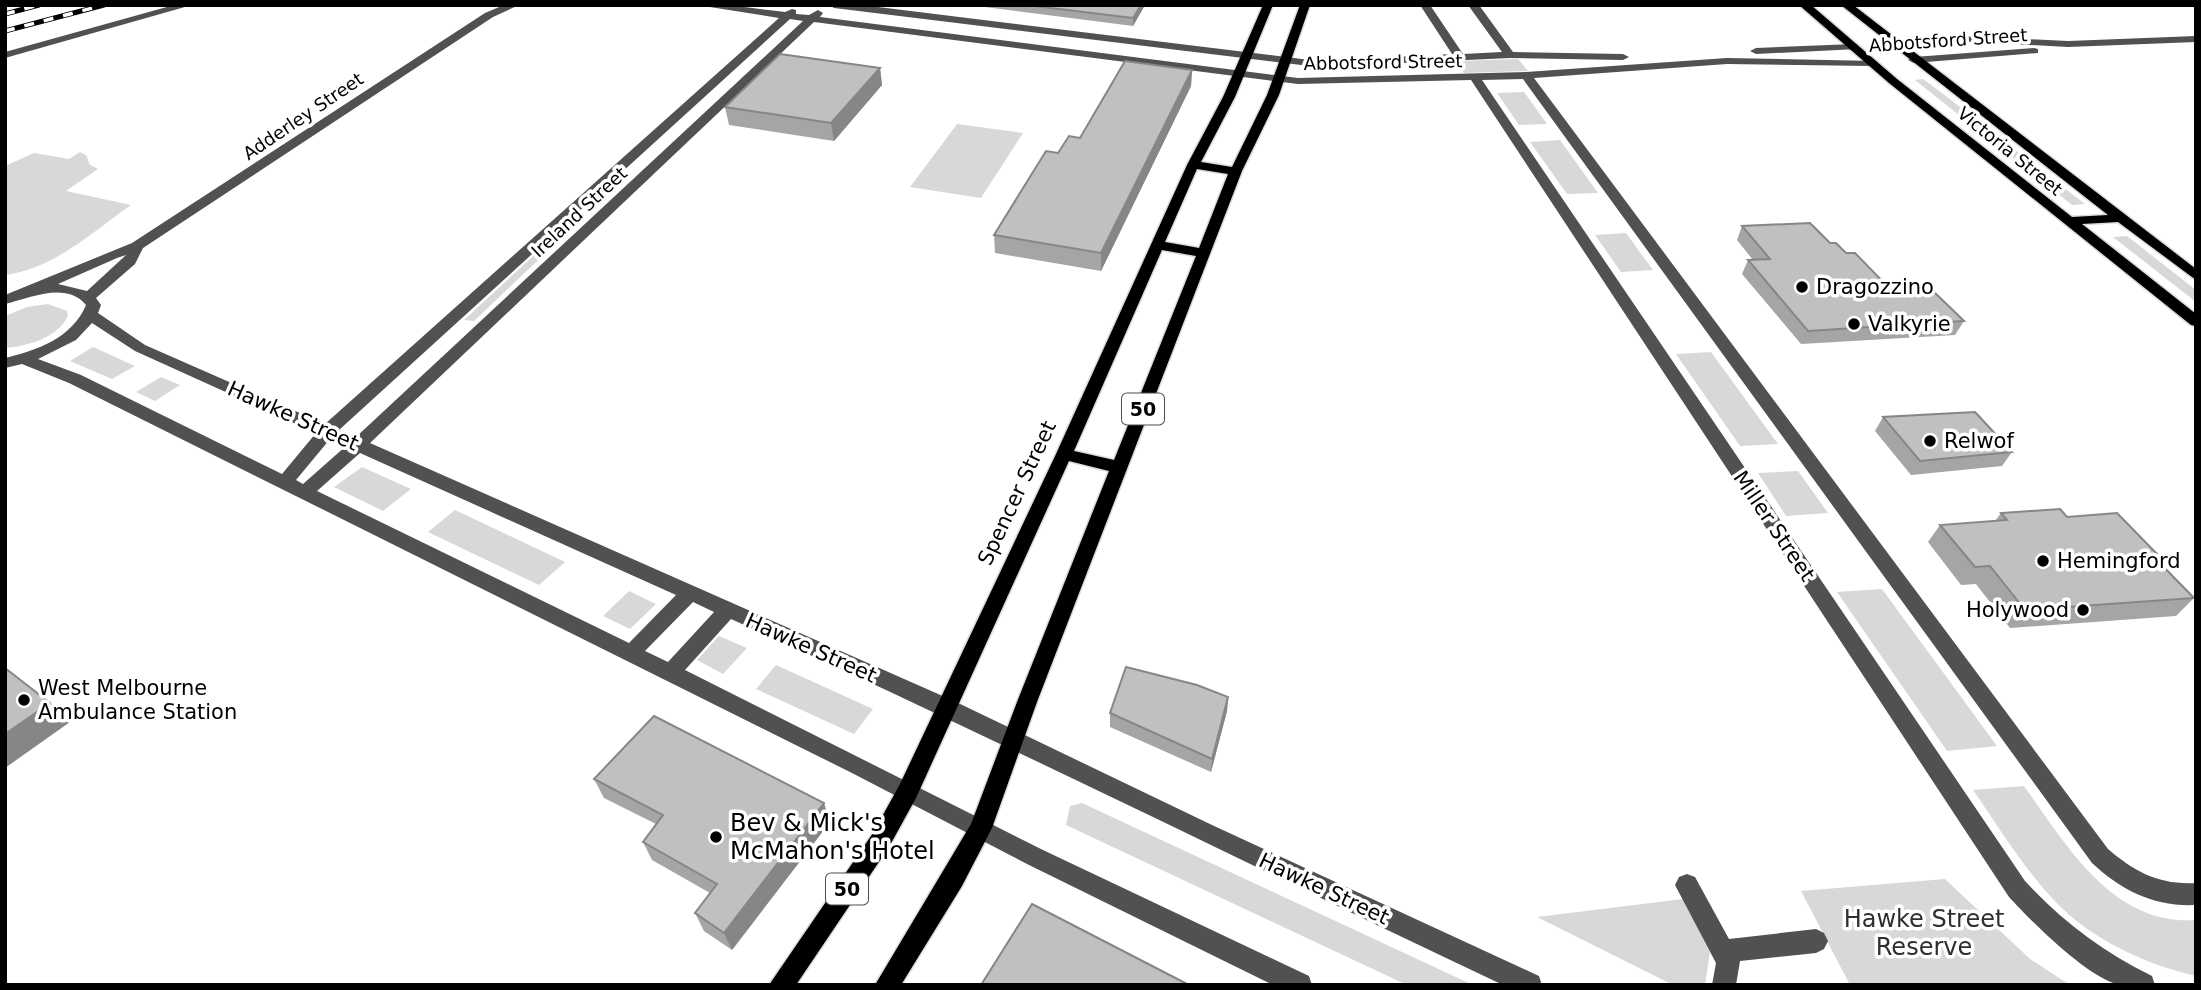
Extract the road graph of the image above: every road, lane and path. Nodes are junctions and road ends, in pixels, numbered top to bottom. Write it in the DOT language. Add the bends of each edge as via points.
graph roads {
  1 [pos="187,5"];
  2 [pos="514,5"];
  3 [pos="702,5"];
  4 [pos="800,5"];
  5 [pos="826,5"];
  6 [pos="834,5"];
  7 [pos="1268,5"];
  8 [pos="1305,5"];
  9 [pos="1425,5"];
  10 [pos="1473,5"];
  11 [pos="1804,5"];
  12 [pos="1846,5"];
  13 [pos="493,10"];
  14 [pos="788,16"];
  15 [pos="812,19"];
  16 [pos="2196,38"];
  17 [pos="1959,39"];
  18 [pos="2068,44"];
  19 [pos="1897,46"];
  20 [pos="1854,47"];
  21 [pos="5,55"];
  22 [pos="1247,55"];
  23 [pos="1510,55"];
  24 [pos="1459,57"];
  25 [pos="1687,59"];
  26 [pos="1283,60"];
  27 [pos="1902,61"];
  28 [pos="1390,62"];
  29 [pos="1872,63"];
  30 [pos="1239,74"];
  31 [pos="1525,75"];
  32 [pos="1398,78"];
  33 [pos="1475,78"];
  34 [pos="1277,79"];
  35 [pos="1193,165"];
  36 [pos="1237,172"];
  37 [pos="2120,218"];
  38 [pos="2069,221"];
  39 [pos="1157,245"];
  40 [pos="137,247"];
  41 [pos="1205,253"];
  42 [pos="2196,276"];
  43 [pos="13,296"];
  44 [pos="89,297"];
  45 [pos="91,316"];
  46 [pos="2196,322"];
  47 [pos="14,360"];
  48 [pos="327,432"];
  49 [pos="358,445"];
  50 [pos="1064,454"];
  51 [pos="1120,467"];
  52 [pos="284,483"];
  53 [pos="303,493"];
  54 [pos="690,594"];
  55 [pos="727,611"];
  56 [pos="630,654"];
  57 [pos="670,673"];
  58 [pos="947,707"];
  59 [pos="1013,741"];
  60 [pos="908,791"];
  61 [pos="981,828"];
  62 [pos="1687,885"];
  63 [pos="2196,894"];
  64 [pos="1816,942"];
  65 [pos="1726,974"];
  66 [pos="781,985"];
  67 [pos="887,985"];
  68 [pos="1300,985"];
  69 [pos="1530,985"];
  70 [pos="2143,985"];
  1 -- 21 [label="street"];
  2 -- 13 [label="street, Adderley Street"];
  3 -- 14 [label="street, Abbotsford Street"];
  4 -- 14 [label="street, Ireland Street"];
  5 -- 15 [label="street, Ireland Street"];
  6 -- 22 [label="street, Abbotsford Street"];
  7 -- 22 [label="main road, Spencer Street / 50"];
  8 -- 26 [label="main road, 50"];
  9 -- 24 [label="street"];
  10 -- 23 [label="street"];
  11 -- 20 [label="main road, Victoria Street"];
  12 -- 19 [label="main road, Victoria Street"];
  13 -- 40 [label="street, Adderley Street"];
  14 -- 15 [label="street, Abbotsford Street"];
  14 -- 48 [label="street, Ireland Street"];
  15 -- 30 [label="street, Abbotsford Street"];
  15 -- 49 [label="street, Ireland Street"];
  16 -- 18 [label="street, Abbotsford Street"];
  17 -- 18 [label="street, Abbotsford Street"];
  18 -- 27 [label="street, Abbotsford Street"];
  19 -- 20 [label="main road, Abbotsford Street"];
  19 -- 27 [label="main road, Victoria Street"];
  20 -- 25 [label="street, Abbotsford Street"];
  20 -- 29 [label="main road, Victoria Street"];
  22 -- 26 [label="street, Abbotsford Street"];
  22 -- 30 [label="main road, Spencer Street / 50"];
  23 -- 24 [label="street, Abbotsford Street"];
  23 -- 25 [label="street, Abbotsford Street"];
  24 -- 28 [label="street, Abbotsford Street"];
  25 -- 29 [label="street, Abbotsford Street"];
  25 -- 31 [label="street, Abbotsford Street"];
  26 -- 28 [label="street, Abbotsford Street"];
  26 -- 34 [label="main road, 50"];
  27 -- 29 [label="main road, Abbotsford Street"];
  27 -- 37 [label="main road, Victoria Street"];
  28 -- 32 [label="street"];
  29 -- 38 [label="main road, Victoria Street"];
  30 -- 34 [label="street, Abbotsford Street"];
  30 -- 35 [label="main road, Spencer Street / 50"];
  31 -- 33 [label="street, Abbotsford Street"];
  31 -- 63 [label="street" via="2100,856 2140,886 2171,894"];
  32 -- 33 [label="street, Abbotsford Street"];
  32 -- 34 [label="street, Abbotsford Street"];
  33 -- 70 [label="street, Miller Street" via="2011,881 2041,915 2092,956"];
  34 -- 36 [label="main road, 50"];
  35 -- 36 [label="main road"];
  35 -- 39 [label="main road, Spencer Street / 50"];
  36 -- 41 [label="main road, 50"];
  37 -- 38 [label="main road"];
  37 -- 42 [label="main road, Victoria Street"];
  38 -- 46 [label="main road, Victoria Street"];
  39 -- 41 [label="main road"];
  39 -- 50 [label="main road, Spencer Street / 50"];
  40 -- 43 [label="street, Adderley Street"];
  40 -- 44 [label="street, Adderley Street" via="130,261"];
  41 -- 51 [label="main road, 50"];
  43 -- 44 [label="street" via="65,289"];
  44 -- 45 [label="street" via="94,305"];
  45 -- 47 [label="street" via="67,339"];
  45 -- 48 [label="street, Hawke Street" via="140,348"];
  47 -- 52 [label="street" via="75,379"];
  48 -- 49 [label="street, Hawke Street"];
  48 -- 52 [label="street, Ireland Street"];
  49 -- 53 [label="street, Ireland Street"];
  49 -- 54 [label="street, Hawke Street"];
  50 -- 51 [label="main road"];
  50 -- 58 [label="main road, Spencer Street / 50"];
  51 -- 59 [label="main road, 50"];
  52 -- 53 [label="street"];
  53 -- 56 [label="street"];
  54 -- 55 [label="street, Hawke Street"];
  54 -- 56 [label="street"];
  55 -- 57 [label="street"];
  55 -- 58 [label="street, Hawke Street"];
  56 -- 57 [label="street"];
  57 -- 60 [label="street"];
  58 -- 59 [label="street, Hawke Street"];
  58 -- 60 [label="main road, Spencer Street / 50"];
  59 -- 61 [label="main road, 50"];
  59 -- 69 [label="street, Hawke Street"];
  60 -- 61 [label="street"];
  60 -- 66 [label="main road, Spencer Street / 50" via="881,840"];
  61 -- 67 [label="main road, 50"];
  61 -- 68 [label="street"];
  62 -- 65 [label="street" via="1703,910"];
  64 -- 65 [label="street" via="1730,950"];
}
